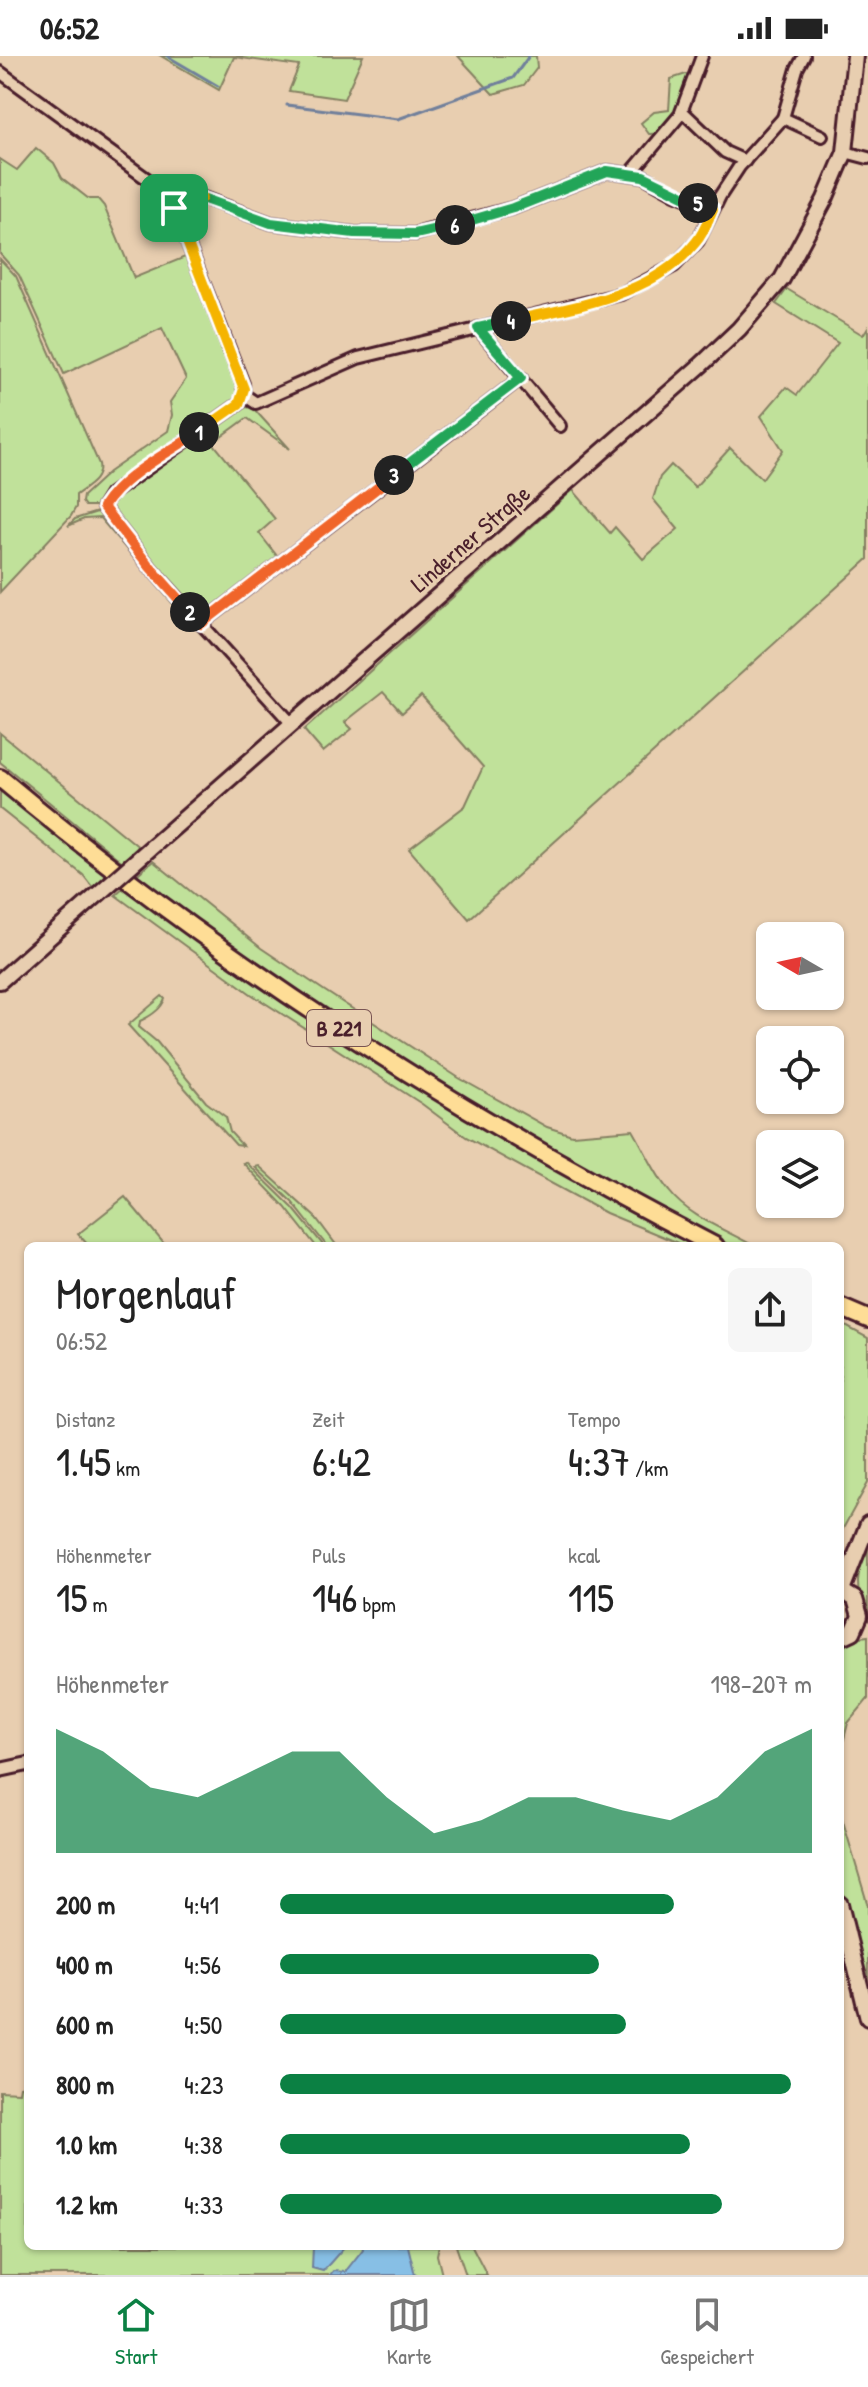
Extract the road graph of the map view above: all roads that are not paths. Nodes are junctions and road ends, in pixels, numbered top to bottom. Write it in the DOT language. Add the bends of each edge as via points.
graph roads {
  1 [pos="702,56"];
  2 [pos="804,56"];
  3 [pos="855,56"];
  4 [pos="0,72"];
  5 [pos="682,111"];
  6 [pos="783,118"];
  7 [pos="822,136"];
  8 [pos="845,152"];
  9 [pos="868,158"];
  10 [pos="745,161"];
  11 [pos="631,173"];
  12 [pos="161,189"];
  13 [pos="713,209"];
  14 [pos="478,328"];
  15 [pos="521,378"];
  16 [pos="244,395"];
  17 [pos="560,426"];
  18 [pos="201,624"];
  19 [pos="292,724"];
  20 [pos="0,778"];
  21 [pos="0,981"];
  22 [pos="708,1242"];
  23 [pos="844,1309"];
  24 [pos="868,1319"];
  25 [pos="868,1524"];
  26 [pos="844,1583"];
  27 [pos="844,1592"];
  28 [pos="863,1622"];
  29 [pos="844,1636"];
  30 [pos="24,1765"];
  31 [pos="0,1770"];
  32 [pos="844,1920"];
  33 [pos="868,2018"];
  1 -- 5 [label="street"];
  2 -- 6 [label="street"];
  3 -- 8 [label="main road, Linderner Straße"];
  4 -- 12 [label="street"];
  5 -- 10 [label="street" via="725,152"];
  5 -- 11 [label="street"];
  6 -- 7 [label="street"];
  6 -- 10 [label="street"];
  8 -- 9 [label="street"];
  8 -- 19 [label="main road, Linderner Straße" via="782,279 739,329"];
  10 -- 13 [label="street"];
  11 -- 12 [label="street" via="607,171 513,208 415,234 271,223 201,197"];
  11 -- 13 [label="street"];
  12 -- 16 [label="street" via="174,208"];
  13 -- 14 [label="street" via="698,241 674,266 621,294"];
  14 -- 15 [label="street"];
  14 -- 16 [label="street" via="358,358 256,403"];
  15 -- 17 [label="street"];
  15 -- 18 [label="street"];
  16 -- 18 [label="street" via="239,404 131,478 103,507"];
  18 -- 19 [label="street"];
  19 -- 21 [label="main road, Linderner Straße, bridge"];
  20 -- 22 [label="main road, B 221" via="168,912 298,1002 451,1100"];
  23 -- 24 [label="main road"];
  25 -- 26 [label="main road"];
  27 -- 28 [label="main road" via="858,1604"];
  28 -- 29 [label="main road"];
  30 -- 31 [label="street"];
  32 -- 33 [label="main road"];
}
